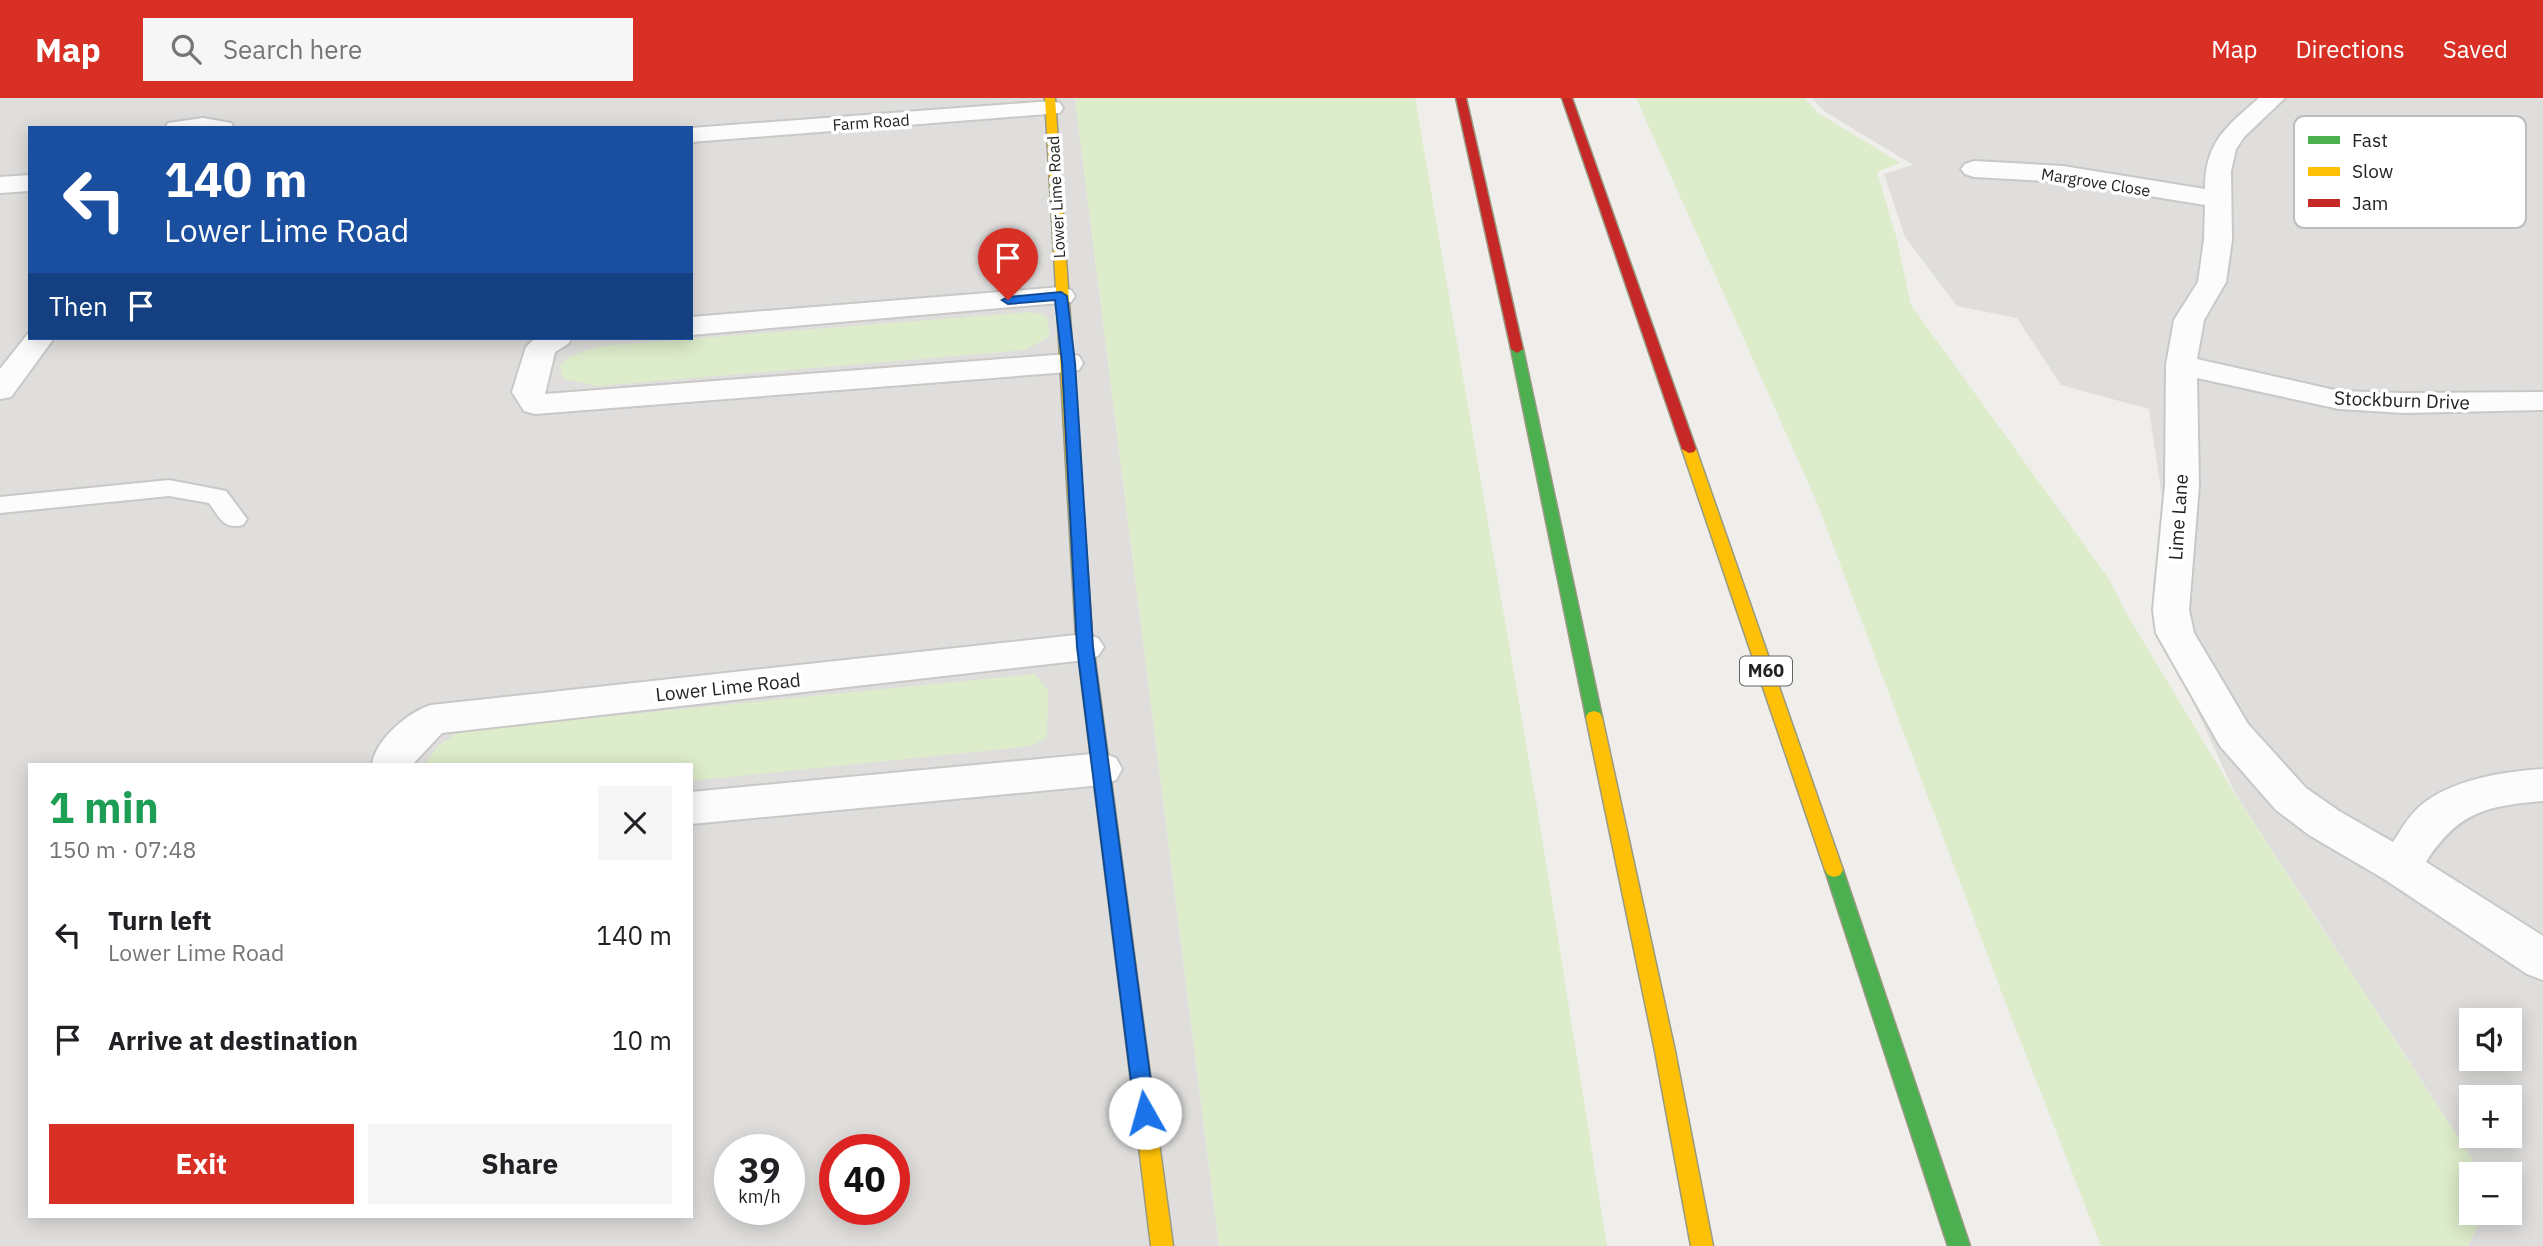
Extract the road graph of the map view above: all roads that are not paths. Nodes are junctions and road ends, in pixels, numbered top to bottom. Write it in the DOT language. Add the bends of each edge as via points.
graph roads {
  1 [pos="1461,98"];
  2 [pos="1567,98"];
  3 [pos="2273,98"];
  4 [pos="1050,103"];
  5 [pos="693,135"];
  6 [pos="1974,169"];
  7 [pos="28,183"];
  8 [pos="0,185"];
  9 [pos="2218,199"];
  10 [pos="1061,296"];
  11 [pos="693,326"];
  12 [pos="553,340"];
  13 [pos="22,351"];
  14 [pos="1068,363"];
  15 [pos="2181,365"];
  16 [pos="0,390"];
  17 [pos="2543,401"];
  18 [pos="0,505"];
  19 [pos="234,519"];
  20 [pos="1085,647"];
  21 [pos="392,763"];
  22 [pos="1102,769"];
  23 [pos="2543,785"];
  24 [pos="693,808"];
  25 [pos="2399,867"];
  26 [pos="2543,960"];
  27 [pos="1162,1246"];
  28 [pos="1702,1246"];
  29 [pos="1959,1246"];
  1 -- 28 [label="main road" via="1665,1051"];
  2 -- 29 [label="main road, M60"];
  3 -- 9 [label="street, Lime Lane" via="2223,149"];
  4 -- 5 [label="street, Farm Road"];
  4 -- 10 [label="main road, Lower Lime Road"];
  6 -- 9 [label="street, Margrove Close" via="2022,182 2063,174"];
  7 -- 8 [label="street"];
  9 -- 15 [label="street, Lime Lane" via="2212,282 2189,320"];
  10 -- 11 [label="street"];
  10 -- 14 [label="main road, Lower Lime Road"];
  12 -- 14 [label="street" via="541,347 528,392 535,404"];
  13 -- 16 [label="street"];
  14 -- 20 [label="main road, Lower Lime Road"];
  15 -- 17 [label="street, Stockburn Drive" via="2339,400"];
  15 -- 25 [label="street, Lime Lane" via="2182,485 2171,610 2175,633 2234,735 2265,773 2324,823"];
  18 -- 19 [label="lane" via="169,488 216,497"];
  20 -- 21 [label="street, Lower Lime Road" via="430,720 393,756"];
  20 -- 22 [label="main road, Lower Lime Road"];
  22 -- 24 [label="street"];
  22 -- 27 [label="main road, Lower Lime Road"];
  23 -- 25 [label="street" via="2498,790 2435,818"];
  25 -- 26 [label="street, Lime Lane"];
}
